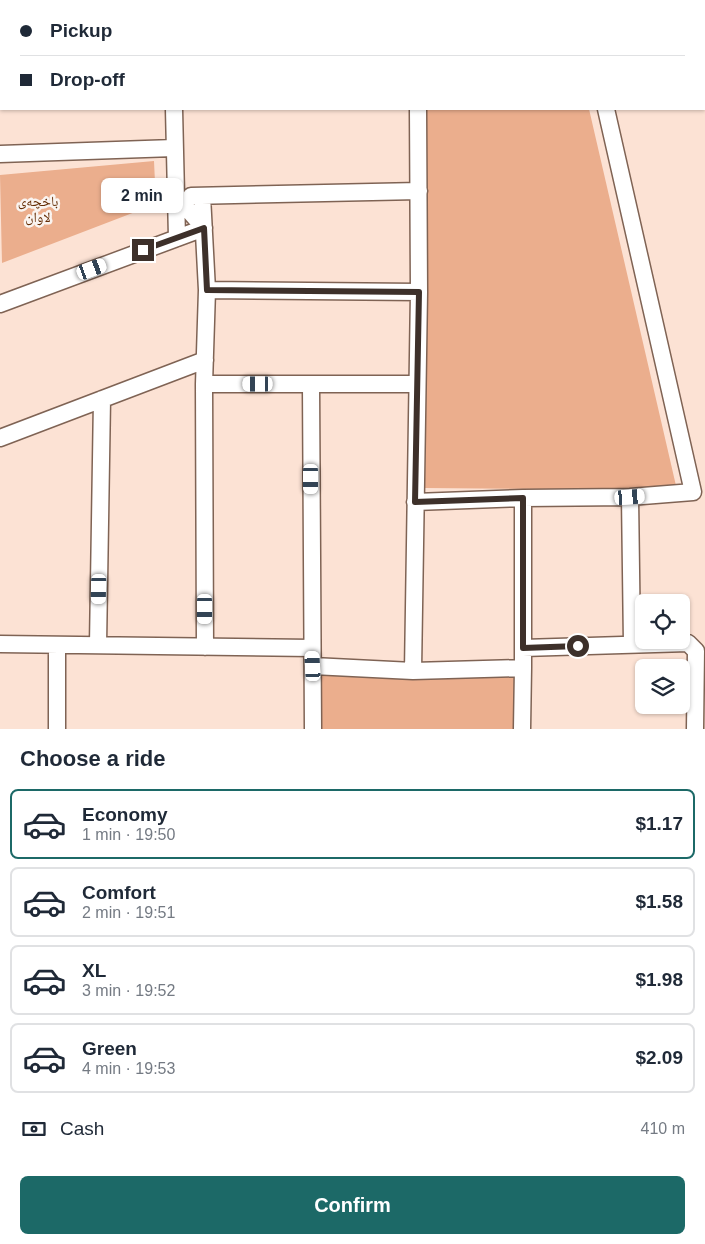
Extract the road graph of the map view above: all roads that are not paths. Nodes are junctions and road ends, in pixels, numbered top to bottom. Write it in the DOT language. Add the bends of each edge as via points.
graph roads {
  1 [pos="174,110"];
  2 [pos="418,110"];
  3 [pos="606,110"];
  4 [pos="174,148"];
  5 [pos="0,154"];
  6 [pos="419,191"];
  7 [pos="176,196"];
  8 [pos="202,196"];
  9 [pos="191,214"];
  10 [pos="204,228"];
  11 [pos="177,238"];
  12 [pos="207,290"];
  13 [pos="419,292"];
  14 [pos="0,304"];
  15 [pos="205,360"];
  16 [pos="204,384"];
  17 [pos="416,384"];
  18 [pos="311,385"];
  19 [pos="102,399"];
  20 [pos="0,438"];
  21 [pos="630,497"];
  22 [pos="523,498"];
  23 [pos="415,502"];
  24 [pos="0,644"];
  25 [pos="632,644"];
  26 [pos="57,645"];
  27 [pos="98,645"];
  28 [pos="205,647"];
  29 [pos="312,648"];
  30 [pos="523,648"];
  31 [pos="313,666"];
  32 [pos="523,668"];
  33 [pos="413,671"];
  34 [pos="57,729"];
  35 [pos="314,729"];
  36 [pos="522,729"];
  37 [pos="695,729"];
  1 -- 4 [label="street"];
  2 -- 6 [label="street"];
  3 -- 21 [label="street" via="693,492"];
  4 -- 5 [label="street"];
  4 -- 7 [label="street"];
  6 -- 8 [label="street"];
  6 -- 13 [label="street"];
  7 -- 8 [label="street"];
  7 -- 9 [label="street"];
  7 -- 11 [label="street"];
  8 -- 9 [label="street"];
  8 -- 10 [label="street"];
  9 -- 10 [label="street"];
  9 -- 11 [label="street"];
  10 -- 11 [label="street"];
  10 -- 12 [label="street"];
  11 -- 14 [label="street"];
  12 -- 13 [label="street"];
  12 -- 15 [label="street"];
  13 -- 17 [label="street"];
  15 -- 16 [label="street"];
  15 -- 19 [label="street"];
  16 -- 18 [label="street"];
  16 -- 28 [label="street"];
  17 -- 18 [label="street"];
  17 -- 23 [label="street"];
  18 -- 29 [label="street"];
  19 -- 20 [label="street"];
  19 -- 27 [label="street"];
  21 -- 22 [label="street"];
  21 -- 25 [label="street"];
  22 -- 23 [label="street"];
  22 -- 30 [label="street"];
  23 -- 33 [label="street"];
  24 -- 26 [label="street"];
  25 -- 30 [label="street"];
  25 -- 37 [label="street" via="688,643 696,652"];
  26 -- 27 [label="street"];
  26 -- 34 [label="street"];
  27 -- 28 [label="street"];
  28 -- 29 [label="street"];
  29 -- 31 [label="street"];
  30 -- 32 [label="street"];
  31 -- 33 [label="street"];
  31 -- 35 [label="street"];
  32 -- 33 [label="street"];
  32 -- 36 [label="street"];
}
